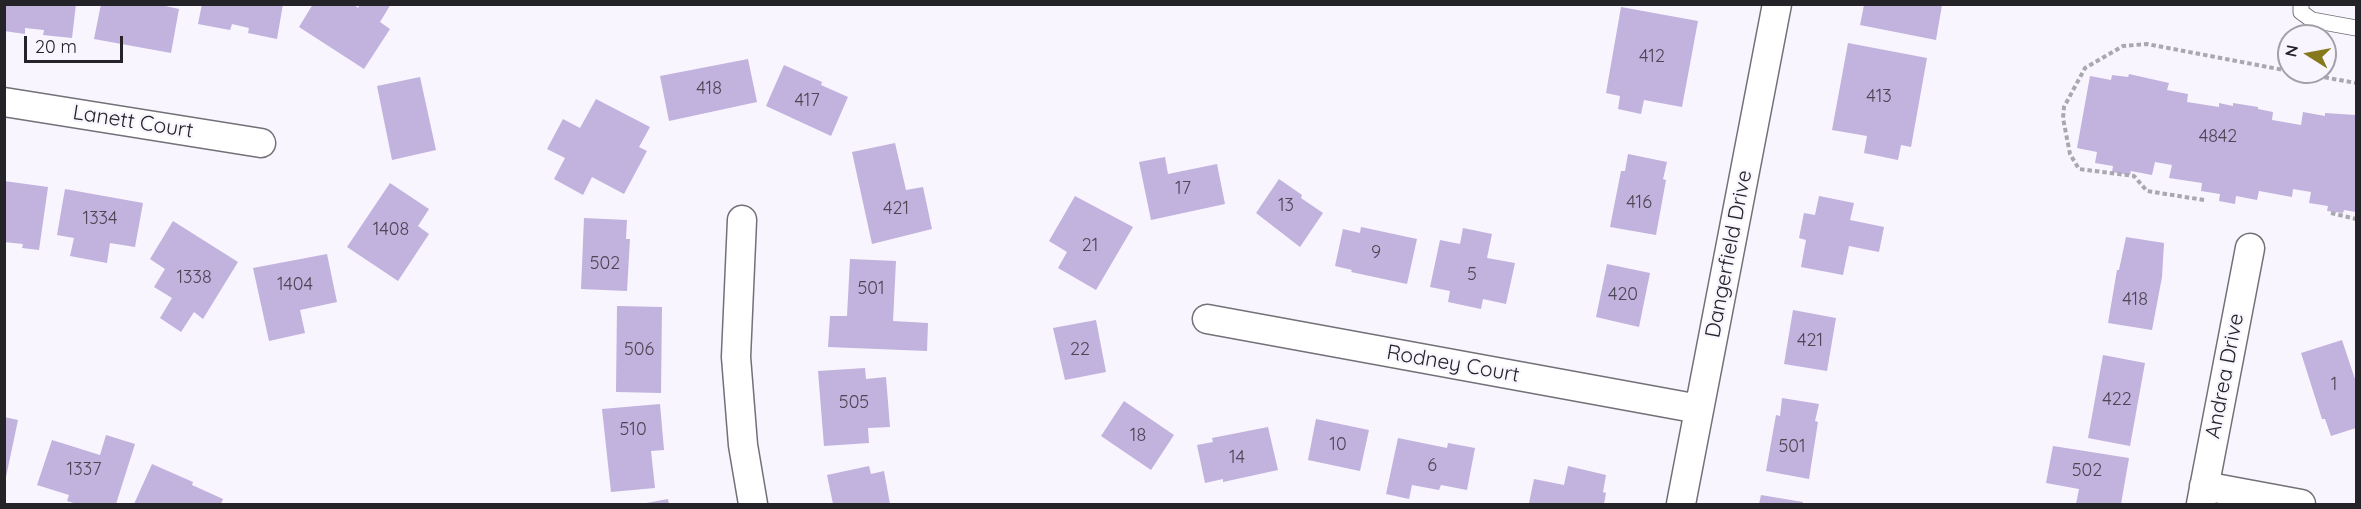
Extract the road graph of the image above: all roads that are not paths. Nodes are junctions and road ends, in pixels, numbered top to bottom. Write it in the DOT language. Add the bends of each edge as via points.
graph roads {
  1 [pos="1777,4"];
  2 [pos="2301,4"];
  3 [pos="2356,28"];
  4 [pos="4,102"];
  5 [pos="261,143"];
  6 [pos="742,220"];
  7 [pos="2250,248"];
  8 [pos="1207,319"];
  9 [pos="1699,409"];
  10 [pos="2202,495"];
  11 [pos="753,504"];
  12 [pos="1681,504"];
  13 [pos="2301,504"];
  1 -- 9 [label="street, Dangerfield Drive"];
  2 -- 3 [label="lane" via="2301,12 2312,20"];
  4 -- 5 [label="street, Lanett Court"];
  6 -- 11 [label="street" via="736,357 743,445"];
  7 -- 10 [label="street, Andrea Drive"];
  8 -- 9 [label="street, Rodney Court"];
  9 -- 12 [label="street, Dangerfield Drive"];
  10 -- 13 [label="street"];
}
